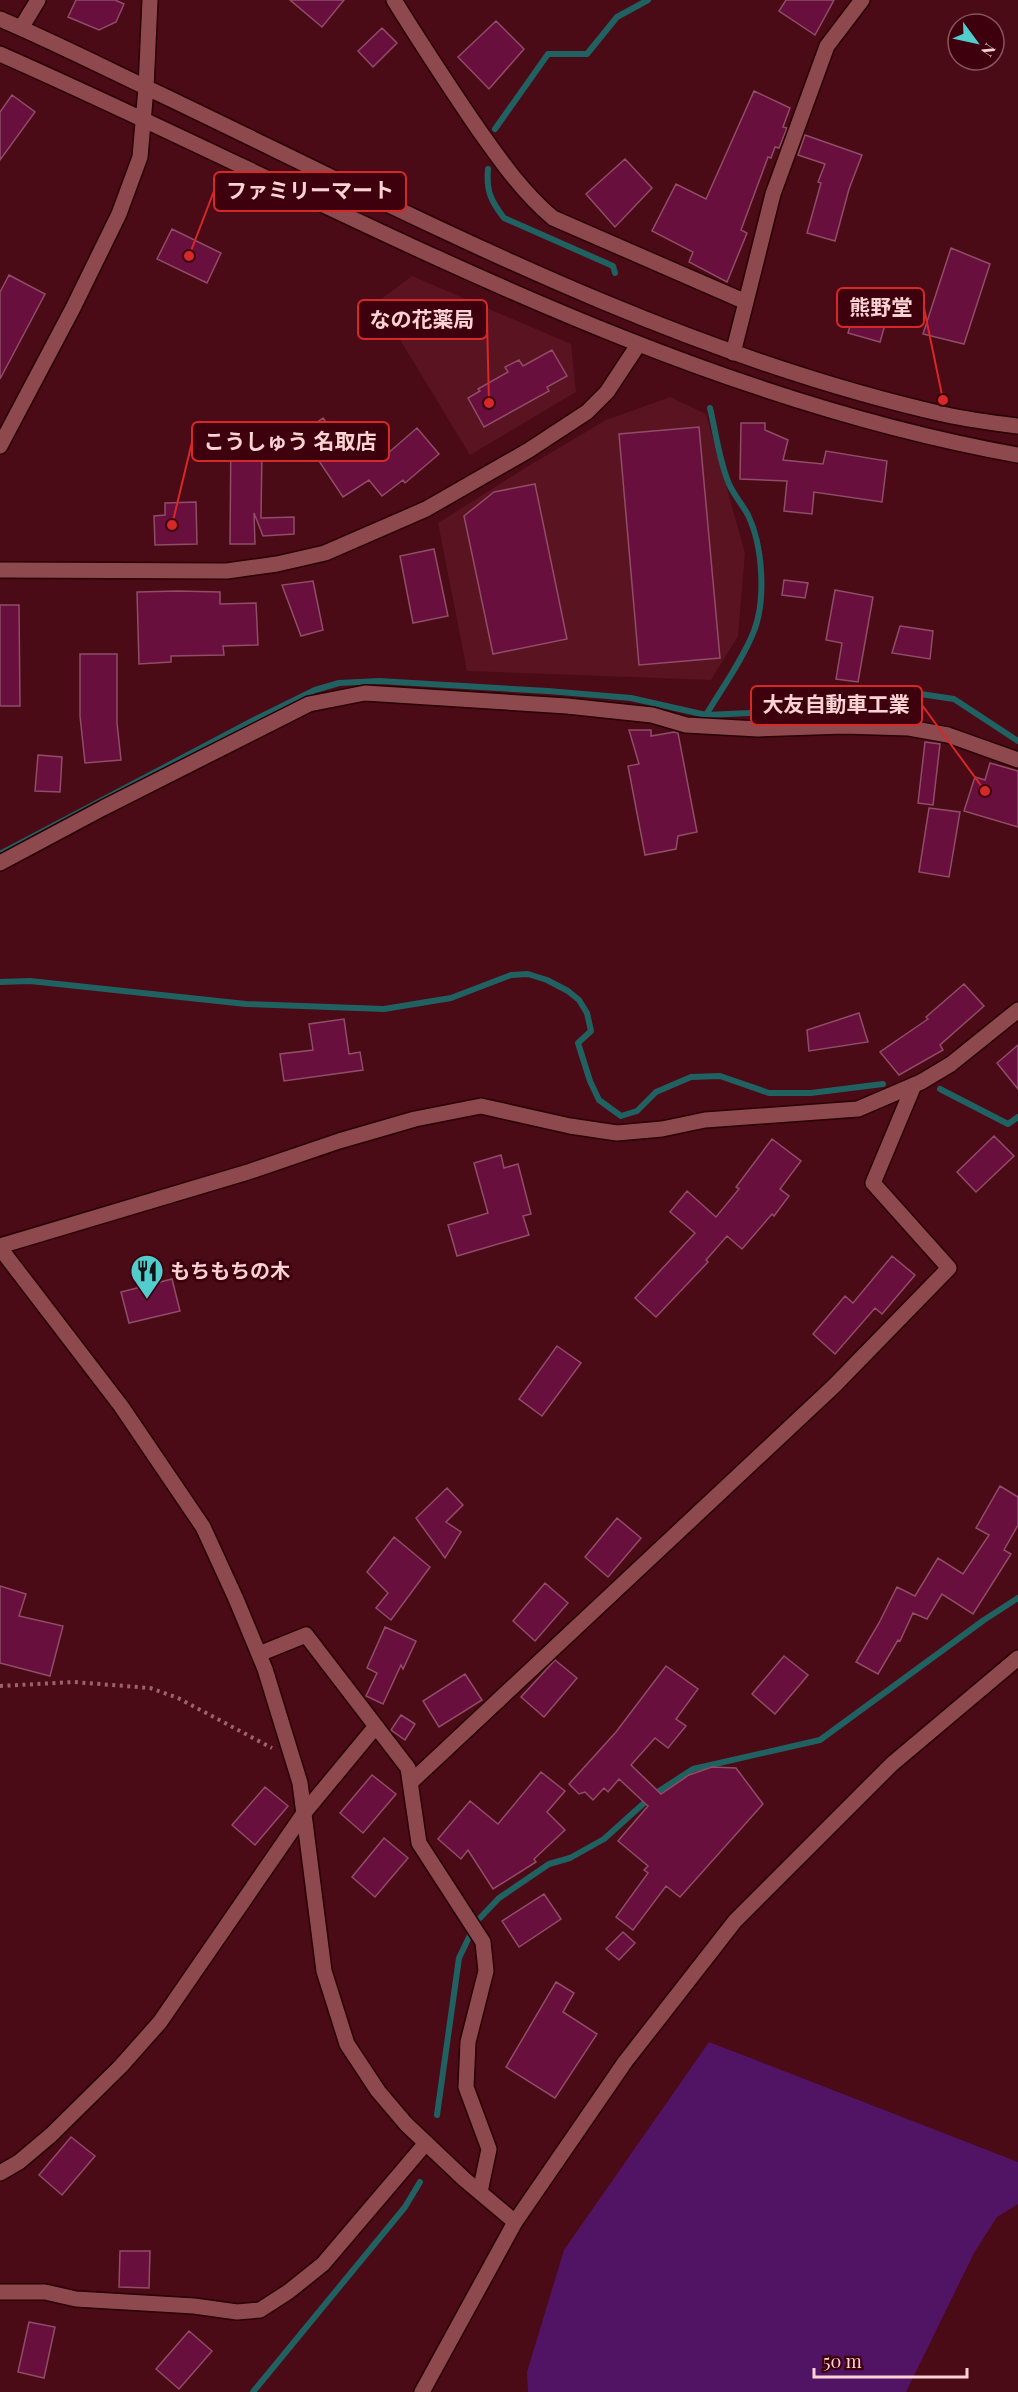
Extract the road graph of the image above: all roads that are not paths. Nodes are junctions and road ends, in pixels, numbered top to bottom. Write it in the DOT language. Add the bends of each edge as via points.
graph roads {
  1 [pos="38,0"];
  2 [pos="150,0"];
  3 [pos="394,0"];
  4 [pos="862,0"];
  5 [pos="0,19"];
  6 [pos="21,28"];
  7 [pos="0,54"];
  8 [pos="146,88"];
  9 [pos="142,117"];
  10 [pos="746,302"];
  11 [pos="638,345"];
  12 [pos="733,353"];
  13 [pos="1018,426"];
  14 [pos="0,446"];
  15 [pos="1018,455"];
  16 [pos="0,570"];
  17 [pos="1018,760"];
  18 [pos="0,863"];
  19 [pos="1018,1010"];
  20 [pos="914,1085"];
  21 [pos="0,1247"];
  22 [pos="259,1654"];
  23 [pos="1018,1658"];
  24 [pos="376,1726"];
  25 [pos="410,1784"];
  26 [pos="304,1813"];
  27 [pos="426,2143"];
  28 [pos="0,2173"];
  29 [pos="480,2192"];
  30 [pos="515,2222"];
  31 [pos="0,2292"];
  32 [pos="422,2392"];
  1 -- 6 [label="street"];
  2 -- 8 [label="street"];
  3 -- 10 [label="street" via="502,164 539,207 553,218"];
  4 -- 10 [label="street" via="827,46 773,194"];
  5 -- 6 [label="street"];
  6 -- 8 [label="street"];
  7 -- 9 [label="street"];
  8 -- 9 [label="street"];
  8 -- 12 [label="street" via="441,229 648,322"];
  9 -- 11 [label="street" via="495,284"];
  9 -- 14 [label="street" via="140,158 119,214"];
  10 -- 12 [label="street"];
  11 -- 15 [label="street" via="810,406 889,428"];
  11 -- 16 [label="street" via="607,392 587,412 426,509 326,553 227,571"];
  12 -- 13 [label="street" via="948,415"];
  17 -- 18 [label="street" via="948,735 909,728 759,729 686,725 652,716 577,707 365,693 309,704"];
  19 -- 20 [label="street" via="951,1064"];
  20 -- 21 [label="street" via="858,1110 770,1114 617,1132 470,1108 339,1141"];
  20 -- 25 [label="street" via="873,1183 949,1268 834,1386"];
  21 -- 22 [label="street" via="121,1406 203,1527"];
  22 -- 24 [label="street" via="306,1635"];
  22 -- 26 [label="street" via="300,1783"];
  23 -- 30 [label="street" via="892,1764 735,1921 625,2062"];
  24 -- 25 [label="street" via="408,1768"];
  24 -- 26 [label="street"];
  25 -- 29 [label="street" via="419,1843 483,1942 486,1971 468,2042 466,2087 489,2149"];
  26 -- 27 [label="street" via="324,1971 347,2044 378,2091"];
  26 -- 28 [label="street" via="160,2022 51,2135"];
  27 -- 29 [label="street"];
  27 -- 31 [label="street" via="323,2264 260,2310 237,2312 76,2299 45,2292"];
  29 -- 30 [label="street"];
  30 -- 32 [label="street"];
}
